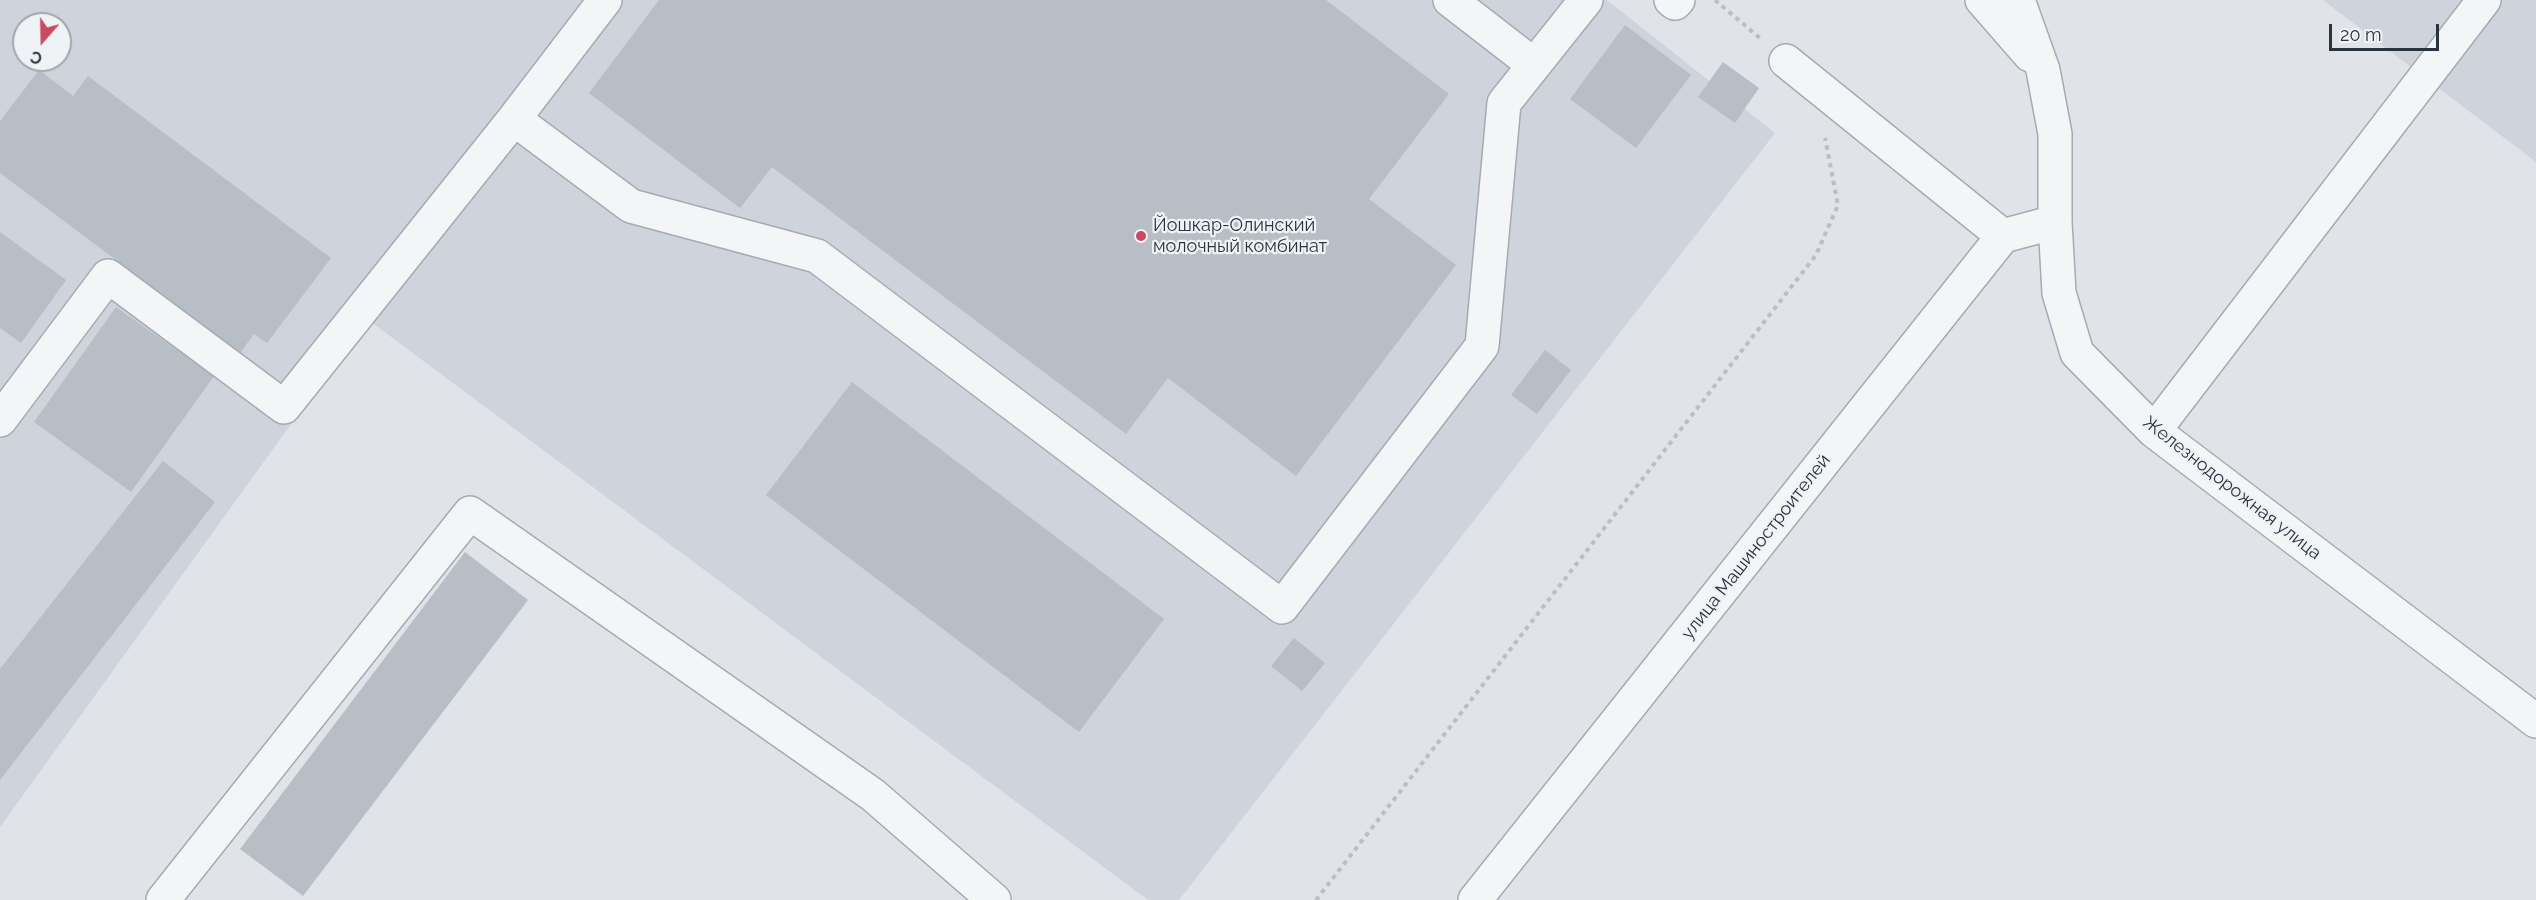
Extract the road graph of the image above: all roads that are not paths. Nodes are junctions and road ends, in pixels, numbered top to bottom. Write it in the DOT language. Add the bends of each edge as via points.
graph roads {
  1 [pos="605,0"];
  2 [pos="1450,0"];
  3 [pos="1586,0"];
  4 [pos="1671,0"];
  5 [pos="1678,0"];
  6 [pos="1982,0"];
  7 [pos="2018,0"];
  8 [pos="2484,0"];
  9 [pos="1786,60"];
  10 [pos="1534,65"];
  11 [pos="2043,70"];
  12 [pos="514,119"];
  13 [pos="2055,222"];
  14 [pos="2003,236"];
  15 [pos="0,420"];
  16 [pos="2154,431"];
  17 [pos="2536,721"];
  18 [pos="163,900"];
  19 [pos="994,900"];
  20 [pos="1475,900"];
  1 -- 12 [label="street"];
  2 -- 10 [label="street"];
  3 -- 10 [label="street"];
  4 -- 5 [label="street"];
  6 -- 11 [label="street"];
  7 -- 11 [label="street, Железнодорожная улица"];
  8 -- 16 [label="street"];
  9 -- 14 [label="street"];
  10 -- 12 [label="street" via="1504,103 1482,346 1282,607 817,256 631,206"];
  11 -- 13 [label="street, Железнодорожная улица" via="2055,134"];
  12 -- 15 [label="street" via="284,407 108,276"];
  13 -- 14 [label="street"];
  13 -- 16 [label="street, Железнодорожная улица" via="2059,293 2077,353"];
  14 -- 20 [label="street, улица Машиностроителей"];
  16 -- 17 [label="street, Железнодорожная улица"];
  18 -- 19 [label="street" via="470,513 873,795"];
}
